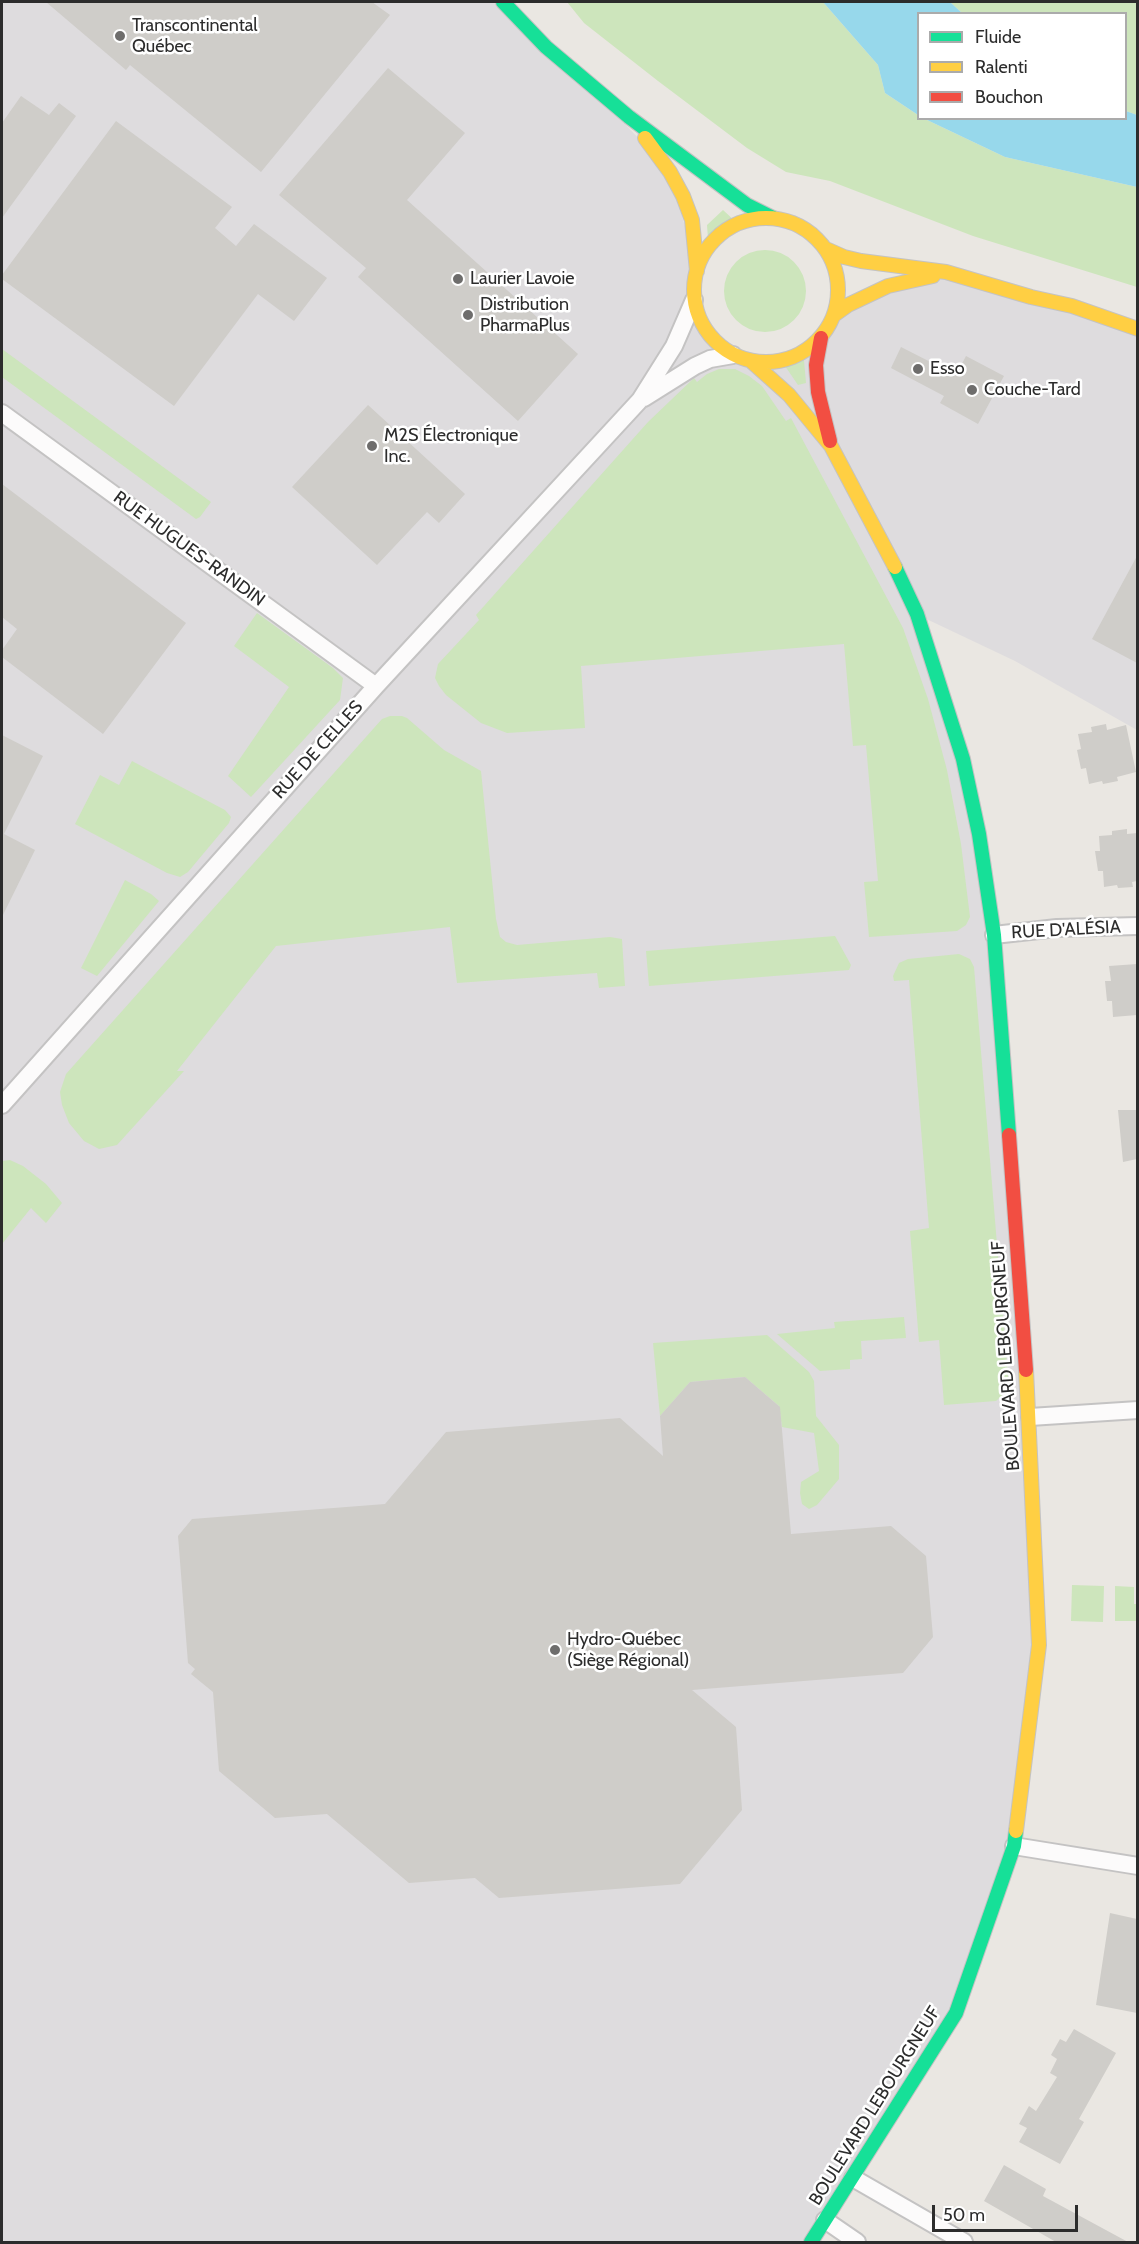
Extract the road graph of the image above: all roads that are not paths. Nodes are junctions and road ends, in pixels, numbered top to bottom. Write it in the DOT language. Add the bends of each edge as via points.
graph roads {
  1 [pos="503,2"];
  2 [pos="629,117"];
  3 [pos="773,218"];
  4 [pos="826,249"];
  5 [pos="697,271"];
  6 [pos="946,272"];
  7 [pos="694,300"];
  8 [pos="834,315"];
  9 [pos="1137,329"];
  10 [pos="821,338"];
  11 [pos="733,355"];
  12 [pos="751,361"];
  13 [pos="640,400"];
  14 [pos="2,413"];
  15 [pos="831,446"];
  16 [pos="376,686"];
  17 [pos="1137,926"];
  18 [pos="994,934"];
  19 [pos="2,1106"];
  20 [pos="1137,1410"];
  21 [pos="1030,1416"];
  22 [pos="1014,1846"];
  23 [pos="1137,1866"];
  24 [pos="853,2178"];
  25 [pos="825,2220"];
  26 [pos="811,2242"];
  27 [pos="857,2242"];
  28 [pos="964,2242"];
  1 -- 2 [label="main road" via="546,47"];
  2 -- 3 [label="main road" via="747,205"];
  2 -- 5 [label="main road" via="683,196 692,220"];
  3 -- 4 [label="main road" via="794,223"];
  3 -- 5 [label="main road" via="734,225 705,252"];
  4 -- 6 [label="main road" via="861,261"];
  4 -- 8 [label="main road" via="838,281"];
  5 -- 7 [label="main road"];
  6 -- 8 [label="main road" via="888,286"];
  6 -- 9 [label="main road" via="1072,306"];
  7 -- 11 [label="main road" via="707,332"];
  7 -- 13 [label="street, RUE DE CELLES" via="674,346"];
  8 -- 10 [label="main road"];
  10 -- 12 [label="main road" via="808,350 779,362"];
  10 -- 15 [label="main road, BOULEVARD LEBOURGNEUF" via="816,365 818,392"];
  11 -- 12 [label="main road"];
  11 -- 13 [label="street, RUE DE CELLES" via="695,366"];
  12 -- 15 [label="main road, BOULEVARD LEBOURGNEUF" via="789,395"];
  13 -- 16 [label="street, RUE DE CELLES"];
  14 -- 16 [label="street, RUE HUGUES-RANDIN"];
  15 -- 18 [label="main road, BOULEVARD LEBOURGNEUF" via="882,539 917,614 963,759"];
  16 -- 19 [label="street, RUE DE CELLES"];
  17 -- 18 [label="street, RUE D'ALÉSIA"];
  18 -- 21 [label="main road, BOULEVARD LEBOURGNEUF"];
  20 -- 21 [label="street"];
  21 -- 22 [label="main road, BOULEVARD LEBOURGNEUF" via="1040,1645"];
  22 -- 23 [label="street"];
  22 -- 24 [label="main road, BOULEVARD LEBOURGNEUF" via="956,2013"];
  24 -- 25 [label="main road, BOULEVARD LEBOURGNEUF"];
  24 -- 28 [label="street"];
  25 -- 26 [label="main road, BOULEVARD LEBOURGNEUF"];
  25 -- 27 [label="street"];
}
